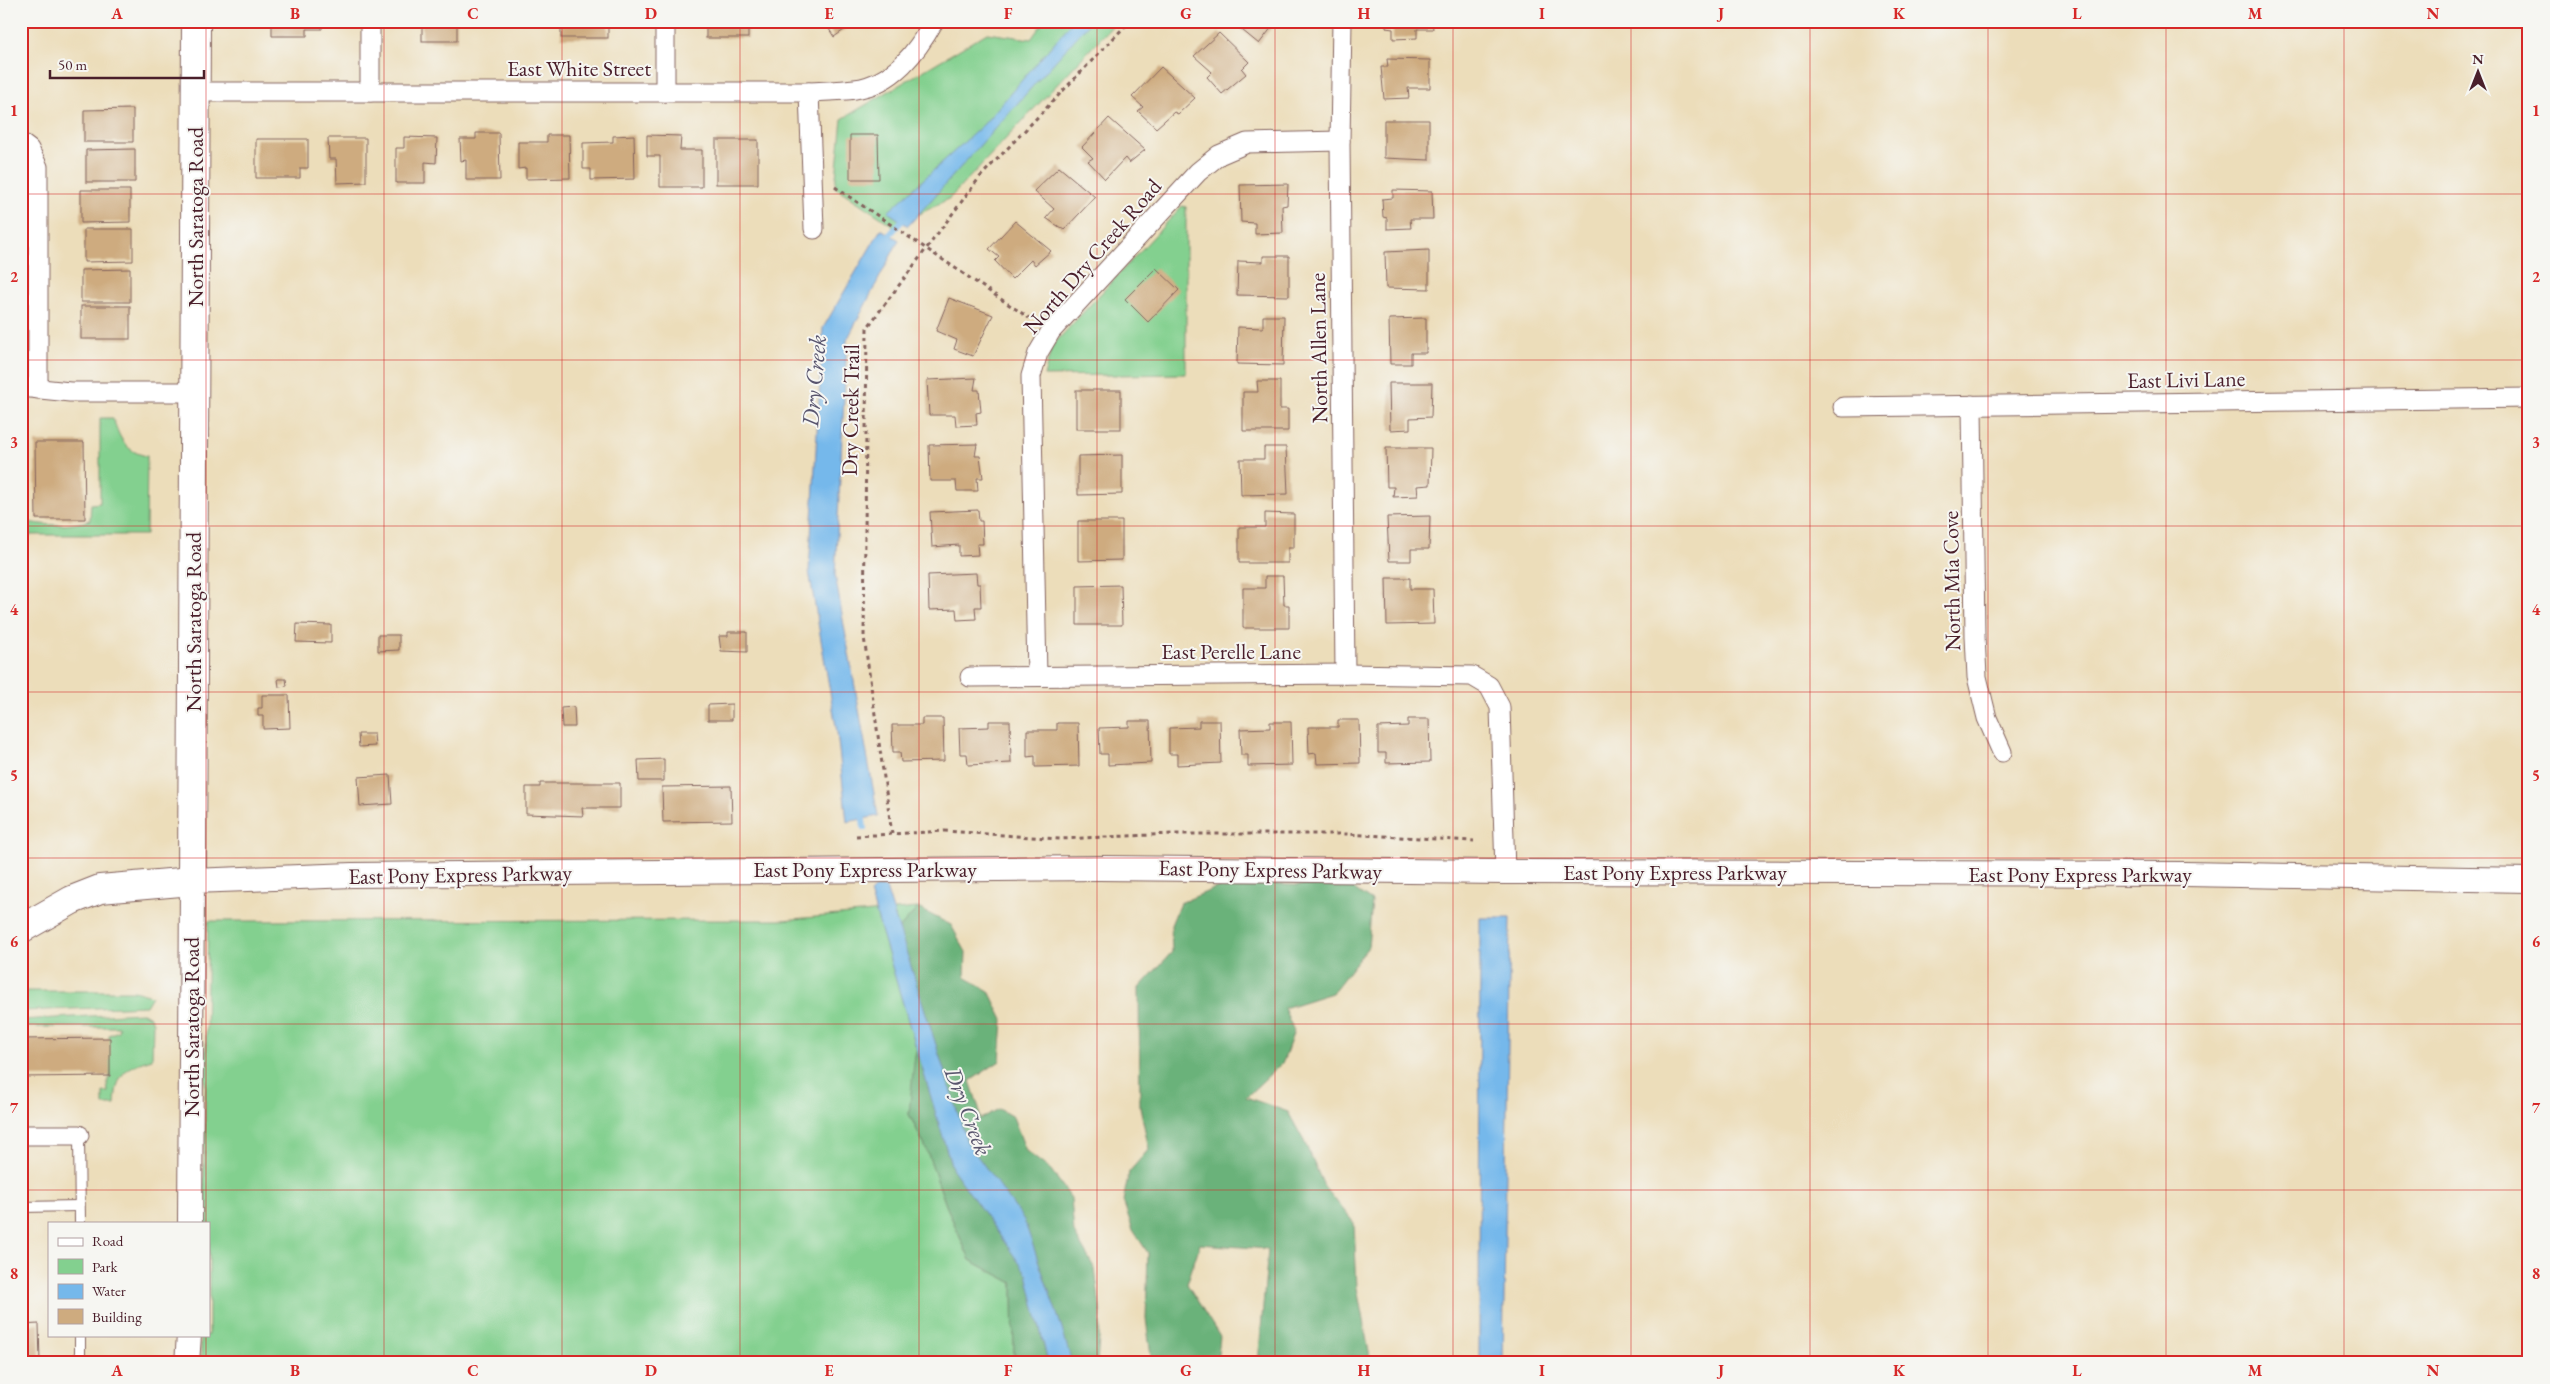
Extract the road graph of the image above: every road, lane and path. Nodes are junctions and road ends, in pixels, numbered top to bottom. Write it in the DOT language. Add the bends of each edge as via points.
graph roads {
  1 [pos="196,21"];
  2 [pos="370,21"];
  3 [pos="665,21"];
  4 [pos="934,21"];
  5 [pos="1130,21"];
  6 [pos="1342,21"];
  7 [pos="196,92"];
  8 [pos="370,92"];
  9 [pos="665,92"];
  10 [pos="809,92"];
  11 [pos="1340,141"];
  12 [pos="25,146"];
  13 [pos="835,187"];
  14 [pos="814,229"];
  15 [pos="926,249"];
  16 [pos="1029,318"];
  17 [pos="30,388"];
  18 [pos="194,392"];
  19 [pos="2529,398"];
  20 [pos="1972,405"];
  21 [pos="1843,407"];
  22 [pos="1345,674"];
  23 [pos="970,676"];
  24 [pos="1037,676"];
  25 [pos="2002,752"];
  26 [pos="892,834"];
  27 [pos="856,836"];
  28 [pos="1474,841"];
  29 [pos="1505,872"];
  30 [pos="2529,880"];
  31 [pos="192,882"];
  32 [pos="21,929"];
  33 [pos="80,1134"];
  34 [pos="21,1135"];
  35 [pos="80,1206"];
  36 [pos="21,1207"];
  37 [pos="80,1222"];
  38 [pos="190,1222"];
  39 [pos="80,1336"];
  40 [pos="189,1336"];
  41 [pos="80,1363"];
  42 [pos="187,1363"];
  1 -- 7 [label="main road, North Saratoga Road"];
  2 -- 8 [label="street"];
  3 -- 9 [label="street"];
  4 -- 10 [label="street, East White Street" via="910,60 888,76 857,89"];
  5 -- 15 [label="path, Dry Creek Trail" via="980,176"];
  6 -- 11 [label="street, North Allen Lane"];
  7 -- 8 [label="street, East White Street"];
  7 -- 18 [label="main road, North Saratoga Road"];
  8 -- 9 [label="street, East White Street"];
  9 -- 10 [label="street, East White Street"];
  10 -- 14 [label="street"];
  11 -- 22 [label="street, North Allen Lane"];
  11 -- 24 [label="street, North Dry Creek Road" via="1246,143 1219,155 1198,172 1051,331 1038,352 1031,376"];
  12 -- 17 [label="street" via="38,167 39,177"];
  13 -- 15 [label="path"];
  15 -- 16 [label="path"];
  15 -- 26 [label="path, Dry Creek Trail" via="867,328 864,637"];
  17 -- 18 [label="street" via="70,392"];
  18 -- 31 [label="main road, North Saratoga Road"];
  19 -- 20 [label="street, East Livi Lane"];
  20 -- 21 [label="street, East Livi Lane"];
  20 -- 25 [label="street, North Mia Cove" via="1978,676 1987,718"];
  22 -- 24 [label="street, East Perelle Lane"];
  22 -- 29 [label="street, East Perelle Lane" via="1466,675 1489,686 1500,707"];
  23 -- 24 [label="street, East Perelle Lane"];
  26 -- 27 [label="path"];
  26 -- 28 [label="path" via="945,831 1060,839 1173,834 1346,834"];
  29 -- 30 [label="street, East Pony Express Parkway" via="2185,874"];
  29 -- 31 [label="street, East Pony Express Parkway" via="791,869 352,875"];
  31 -- 32 [label="main road, East Pony Express Parkway" via="100,889 72,900"];
  31 -- 38 [label="street, North Saratoga Road"];
  33 -- 34 [label="street"];
  33 -- 35 [label="lane"];
  35 -- 36 [label="lane"];
  35 -- 37 [label="lane"];
  39 -- 41 [label="lane"];
  40 -- 42 [label="street"];
}
